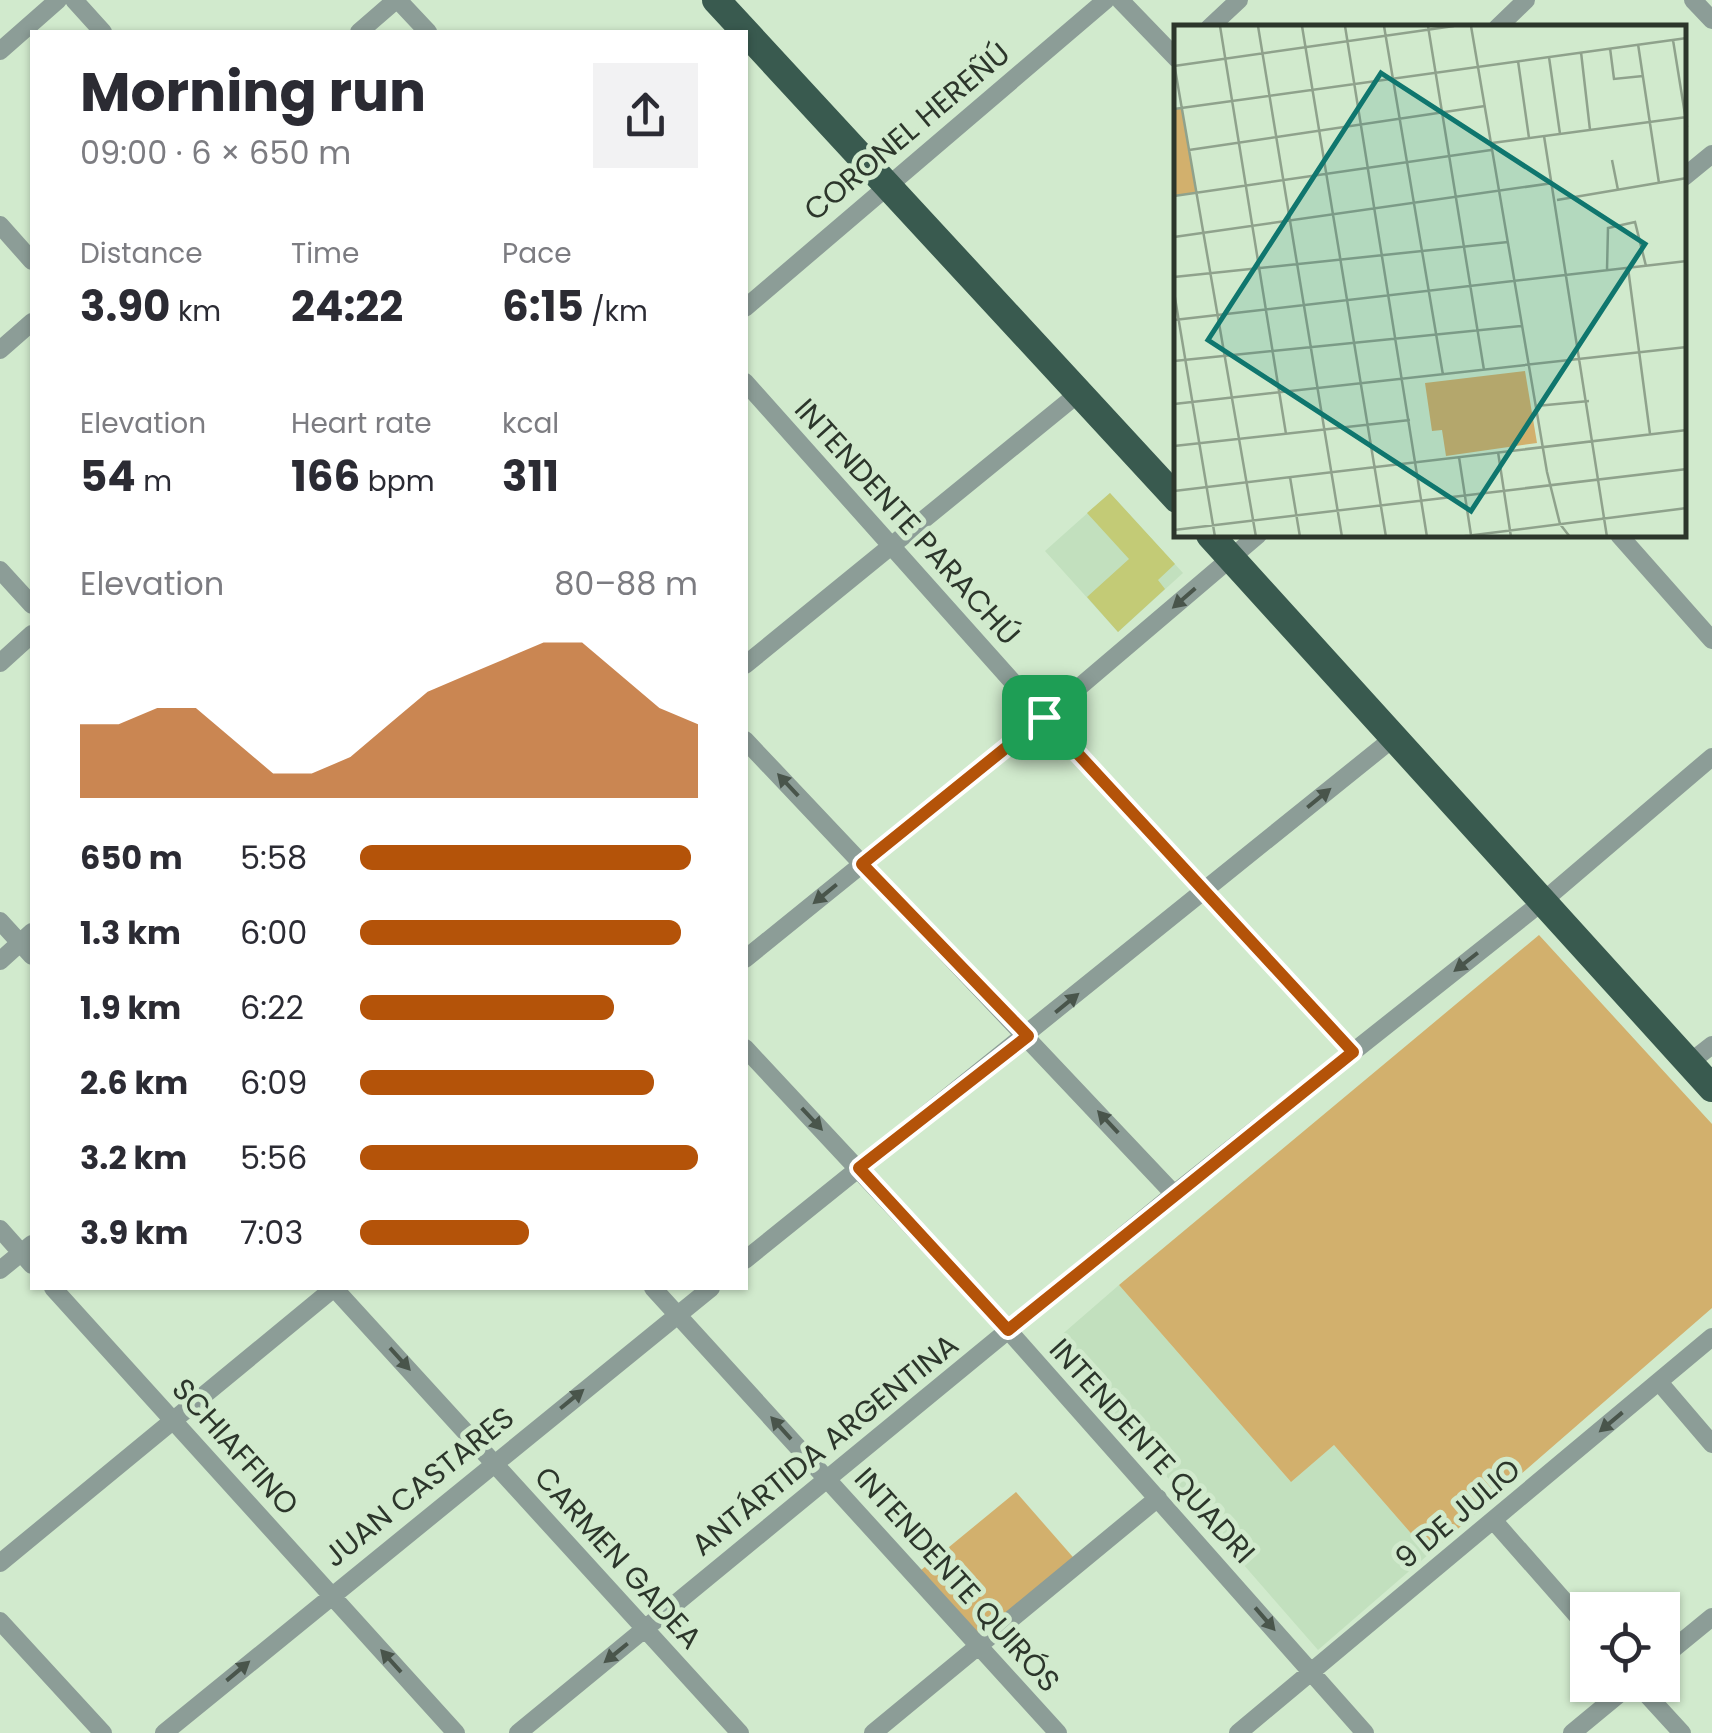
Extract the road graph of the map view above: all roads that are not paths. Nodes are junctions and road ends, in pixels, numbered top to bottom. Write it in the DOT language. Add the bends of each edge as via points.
graph roads {
  1 [pos="58,0"];
  2 [pos="74,0"];
  3 [pos="397,0"];
  4 [pos="1106,0"];
  5 [pos="1120,0"];
  6 [pos="1239,0"];
  7 [pos="1526,0"];
  8 [pos="1693,0"];
  9 [pos="1712,20"];
  10 [pos="1211,25"];
  11 [pos="1500,25"];
  12 [pos="102,30"];
  13 [pos="361,30"];
  14 [pos="426,30"];
  15 [pos="748,43"];
  16 [pos="0,50"];
  17 [pos="1174,56"];
  18 [pos="1710,159"];
  19 [pos="1687,175"];
  20 [pos="886,184"];
  21 [pos="0,225"];
  22 [pos="30,259"];
  23 [pos="748,305"];
  24 [pos="30,324"];
  25 [pos="0,350"];
  26 [pos="748,385"];
  27 [pos="1079,393"];
  28 [pos="1174,496"];
  29 [pos="1213,538"];
  30 [pos="1254,538"];
  31 [pos="1622,538"];
  32 [pos="894,546"];
  33 [pos="1231,558"];
  34 [pos="0,570"];
  35 [pos="30,603"];
  36 [pos="30,636"];
  37 [pos="1712,640"];
  38 [pos="0,663"];
  39 [pos="748,663"];
  40 [pos="1044,717"];
  41 [pos="1396,736"];
  42 [pos="748,743"];
  43 [pos="1712,757"];
  44 [pos="862,864"];
  45 [pos="1206,890"];
  46 [pos="1542,902"];
  47 [pos="0,920"];
  48 [pos="28,944"];
  49 [pos="748,956"];
  50 [pos="0,961"];
  51 [pos="1028,1036"];
  52 [pos="1712,1045"];
  53 [pos="748,1051"];
  54 [pos="1353,1052"];
  55 [pos="1689,1064"];
  56 [pos="1712,1088"];
  57 [pos="859,1168"];
  58 [pos="1174,1194"];
  59 [pos="0,1229"];
  60 [pos="29,1254"];
  61 [pos="748,1258"];
  62 [pos="0,1270"];
  63 [pos="55,1290"];
  64 [pos="332,1290"];
  65 [pos="336,1290"];
  66 [pos="656,1290"];
  67 [pos="708,1290"];
  68 [pos="678,1314"];
  69 [pos="1008,1330"];
  70 [pos="1712,1337"];
  71 [pos="1659,1382"];
  72 [pos="172,1419"];
  73 [pos="1712,1444"];
  74 [pos="494,1462"];
  75 [pos="826,1477"];
  76 [pos="1158,1498"];
  77 [pos="1493,1520"];
  78 [pos="0,1563"];
  79 [pos="330,1594"];
  80 [pos="1570,1608"];
  81 [pos="1712,1617"];
  82 [pos="0,1622"];
  83 [pos="645,1630"];
  84 [pos="1680,1643"];
  85 [pos="979,1646"];
  86 [pos="1311,1672"];
  87 [pos="1609,1702"];
  88 [pos="1654,1702"];
  89 [pos="103,1733"];
  90 [pos="164,1733"];
  91 [pos="456,1733"];
  92 [pos="518,1733"];
  93 [pos="740,1733"];
  94 [pos="872,1733"];
  95 [pos="1058,1733"];
  96 [pos="1238,1733"];
  97 [pos="1364,1733"];
  98 [pos="1572,1733"];
  99 [pos="1682,1733"];
  1 -- 16 [label="street"];
  2 -- 12 [label="street"];
  3 -- 13 [label="street"];
  3 -- 14 [label="street"];
  4 -- 20 [label="street, CORONEL HEREÑÚ"];
  5 -- 17 [label="street"];
  6 -- 10 [label="street"];
  7 -- 11 [label="street"];
  8 -- 9 [label="street"];
  15 -- 20 [label="highway"];
  18 -- 19 [label="street"];
  20 -- 23 [label="street, CORONEL HEREÑÚ"];
  20 -- 27 [label="highway"];
  21 -- 22 [label="street"];
  24 -- 25 [label="street"];
  26 -- 32 [label="street, INTENDENTE PARACHÚ"];
  27 -- 28 [label="highway"];
  27 -- 32 [label="street"];
  29 -- 33 [label="highway"];
  30 -- 33 [label="street"];
  31 -- 37 [label="street"];
  32 -- 39 [label="street"];
  32 -- 40 [label="street, INTENDENTE PARACHÚ"];
  33 -- 40 [label="street, one-way"];
  33 -- 41 [label="highway"];
  34 -- 35 [label="street"];
  36 -- 38 [label="street"];
  40 -- 44 [label="street"];
  40 -- 45 [label="street, INTENDENTE PARACHÚ"];
  45 -- 41 [label="street, one-way"];
  41 -- 46 [label="highway"];
  44 -- 42 [label="street, one-way"];
  43 -- 46 [label="street, ANTÁRTIDA ARGENTINA"];
  44 -- 49 [label="street, one-way"];
  44 -- 51 [label="street"];
  51 -- 45 [label="street, one-way"];
  45 -- 54 [label="street, INTENDENTE PARACHÚ"];
  46 -- 54 [label="street, ANTÁRTIDA ARGENTINA, one-way"];
  46 -- 55 [label="highway"];
  47 -- 48 [label="street"];
  48 -- 50 [label="street"];
  51 -- 57 [label="street"];
  58 -- 51 [label="street, one-way"];
  52 -- 55 [label="street"];
  53 -- 57 [label="street, INTENDENTE QUADRI, one-way"];
  54 -- 58 [label="street, ANTÁRTIDA ARGENTINA"];
  55 -- 56 [label="highway"];
  57 -- 61 [label="street"];
  57 -- 69 [label="street, INTENDENTE QUADRI"];
  58 -- 69 [label="street, ANTÁRTIDA ARGENTINA"];
  59 -- 60 [label="street"];
  60 -- 62 [label="street"];
  63 -- 72 [label="street, SCHIAFFINO"];
  64 -- 72 [label="street"];
  65 -- 74 [label="street, CARMEN GADEA, one-way"];
  66 -- 68 [label="street, INTENDENTE QUIRÓS"];
  67 -- 68 [label="street, JUAN CASTARES"];
  74 -- 68 [label="street, JUAN CASTARES, one-way"];
  75 -- 68 [label="street, INTENDENTE QUIRÓS, one-way"];
  69 -- 75 [label="street, ANTÁRTIDA ARGENTINA"];
  69 -- 76 [label="street, INTENDENTE QUADRI"];
  70 -- 71 [label="street, 9 DE JULIO"];
  71 -- 73 [label="street"];
  71 -- 77 [label="street, 9 DE JULIO, one-way"];
  72 -- 78 [label="street"];
  72 -- 79 [label="street, SCHIAFFINO"];
  74 -- 79 [label="street, JUAN CASTARES"];
  74 -- 83 [label="street, CARMEN GADEA"];
  75 -- 83 [label="street, ANTÁRTIDA ARGENTINA"];
  75 -- 85 [label="street, INTENDENTE QUIRÓS"];
  76 -- 85 [label="street"];
  76 -- 86 [label="street, INTENDENTE QUADRI, one-way"];
  77 -- 80 [label="street"];
  77 -- 86 [label="street, 9 DE JULIO"];
  90 -- 79 [label="street, JUAN CASTARES, one-way"];
  91 -- 79 [label="street, SCHIAFFINO, one-way"];
  81 -- 84 [label="street"];
  82 -- 89 [label="street"];
  83 -- 92 [label="street, ANTÁRTIDA ARGENTINA, one-way"];
  83 -- 93 [label="street, CARMEN GADEA"];
  85 -- 94 [label="street"];
  85 -- 95 [label="street, INTENDENTE QUIRÓS"];
  86 -- 96 [label="street, 9 DE JULIO"];
  86 -- 97 [label="street, INTENDENTE QUADRI"];
  87 -- 98 [label="street"];
  88 -- 99 [label="street"];
}
